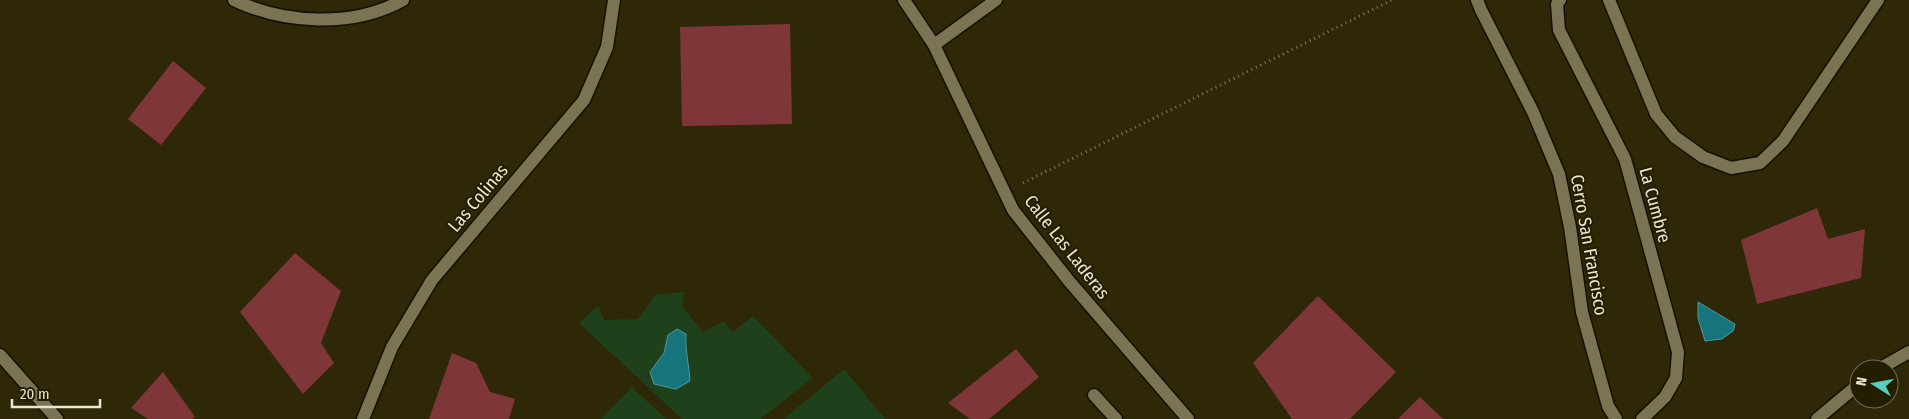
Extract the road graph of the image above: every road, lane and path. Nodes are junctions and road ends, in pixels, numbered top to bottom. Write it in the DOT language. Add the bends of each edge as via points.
graph roads {
  1 [pos="234,0"];
  2 [pos="403,0"];
  3 [pos="614,0"];
  4 [pos="904,0"];
  5 [pos="996,0"];
  6 [pos="1392,0"];
  7 [pos="1477,0"];
  8 [pos="1560,0"];
  9 [pos="1609,0"];
  10 [pos="1878,0"];
  11 [pos="934,45"];
  12 [pos="1004,192"];
  13 [pos="1909,352"];
  14 [pos="0,355"];
  15 [pos="1897,359"];
  16 [pos="1849,392"];
  17 [pos="1094,395"];
  18 [pos="57,419"];
  19 [pos="363,419"];
  20 [pos="1116,419"];
  21 [pos="1188,419"];
  22 [pos="1616,419"];
  23 [pos="1642,419"];
  24 [pos="1817,419"];
  1 -- 2 [label="street" via="253,9 302,19 356,17"];
  3 -- 19 [label="street, Las Colinas" via="607,47 584,100 432,280 392,347"];
  4 -- 11 [label="street, Calle Las Laderas"];
  5 -- 11 [label="street"];
  6 -- 12 [label="path"];
  7 -- 22 [label="street, Cerro San Francisco" via="1533,112 1559,174 1582,312 1608,406"];
  8 -- 23 [label="street, La Cumbre" via="1557,4 1559,30 1625,159 1678,352 1676,378 1665,397"];
  9 -- 10 [label="street" via="1656,114 1675,137 1703,157 1731,168 1760,163 1783,141"];
  11 -- 12 [label="street, Calle Las Laderas"];
  12 -- 21 [label="street, Calle Las Laderas" via="1013,210 1069,281"];
  13 -- 15 [label="street"];
  14 -- 18 [label="street"];
  16 -- 24 [label="street"];
  17 -- 20 [label="street"];
}
